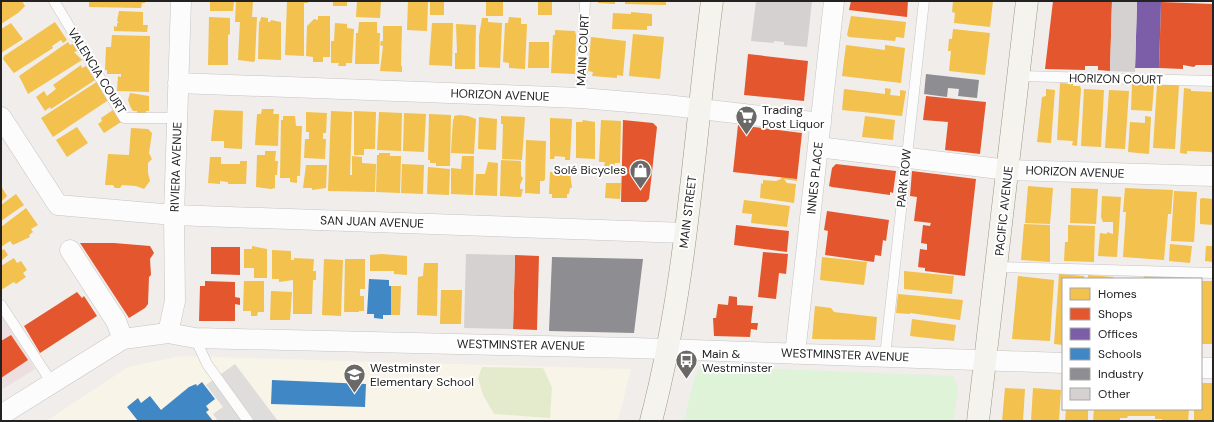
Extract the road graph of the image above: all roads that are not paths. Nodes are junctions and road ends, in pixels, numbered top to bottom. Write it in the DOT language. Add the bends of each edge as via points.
graph roads {
  1 [pos="54,1"];
  2 [pos="181,1"];
  3 [pos="585,1"];
  4 [pos="712,1"];
  5 [pos="834,1"];
  6 [pos="924,1"];
  7 [pos="1027,1"];
  8 [pos="1019,76"];
  9 [pos="1213,81"];
  10 [pos="178,83"];
  11 [pos="581,98"];
  12 [pos="701,109"];
  13 [pos="1,117"];
  14 [pos="177,118"];
  15 [pos="821,123"];
  16 [pos="818,147"];
  17 [pos="907,158"];
  18 [pos="1008,170"];
  19 [pos="1213,176"];
  20 [pos="174,216"];
  21 [pos="686,233"];
  22 [pos="70,250"];
  23 [pos="997,267"];
  24 [pos="1213,273"];
  25 [pos="1,305"];
  26 [pos="168,333"];
  27 [pos="195,338"];
  28 [pos="123,339"];
  29 [pos="668,349"];
  30 [pos="795,354"];
  31 [pos="885,356"];
  32 [pos="985,360"];
  33 [pos="1062,363"];
  34 [pos="1202,368"];
  35 [pos="1213,368"];
  36 [pos="52,383"];
  37 [pos="1,415"];
  38 [pos="248,421"];
  39 [pos="651,421"];
  40 [pos="978,421"];
  1 -- 14 [label="lane, VALENCIA COURT" via="124,118"];
  2 -- 10 [label="street, RIVIERA AVENUE"];
  3 -- 11 [label="lane, MAIN COURT"];
  4 -- 12 [label="street, MAIN STREET"];
  5 -- 15 [label="street, INNES PLACE"];
  6 -- 17 [label="lane, PARK ROW"];
  7 -- 8 [label="street, PACIFIC AVENUE"];
  8 -- 9 [label="lane, HORIZON COURT"];
  8 -- 18 [label="street, PACIFIC AVENUE"];
  10 -- 11 [label="street, HORIZON AVENUE"];
  10 -- 14 [label="street, RIVIERA AVENUE"];
  11 -- 12 [label="street, HORIZON AVENUE"];
  12 -- 15 [label="street, HORIZON AVENUE"];
  12 -- 21 [label="street, MAIN STREET"];
  13 -- 20 [label="street, SAN JUAN AVENUE" via="58,205"];
  14 -- 20 [label="street, RIVIERA AVENUE"];
  15 -- 16 [label="street, INNES PLACE"];
  16 -- 17 [label="street, HORIZON AVENUE"];
  16 -- 30 [label="street, INNES PLACE"];
  17 -- 18 [label="street, HORIZON AVENUE"];
  17 -- 31 [label="lane, PARK ROW"];
  18 -- 19 [label="street, HORIZON AVENUE"];
  18 -- 23 [label="street, PACIFIC AVENUE"];
  20 -- 21 [label="street, SAN JUAN AVENUE"];
  20 -- 26 [label="street, RIVIERA AVENUE" via="175,301"];
  21 -- 29 [label="street, MAIN STREET"];
  22 -- 28 [label="street" via="116,321"];
  23 -- 24 [label="lane"];
  23 -- 32 [label="street, PACIFIC AVENUE"];
  25 -- 36 [label="lane"];
  26 -- 27 [label="street, WESTMINSTER AVENUE"];
  26 -- 28 [label="street, WESTMINSTER AVENUE"];
  27 -- 29 [label="street, WESTMINSTER AVENUE"];
  27 -- 38 [label="lane" via="207,364"];
  28 -- 36 [label="street, WESTMINSTER AVENUE"];
  29 -- 30 [label="street, WESTMINSTER AVENUE"];
  29 -- 39 [label="street, MAIN STREET"];
  30 -- 31 [label="street, WESTMINSTER AVENUE"];
  31 -- 32 [label="street, WESTMINSTER AVENUE"];
  32 -- 33 [label="street, WESTMINSTER AVENUE"];
  32 -- 40 [label="street, PACIFIC AVENUE"];
  34 -- 35 [label="street"];
  36 -- 37 [label="street, WESTMINSTER AVENUE"];
}
